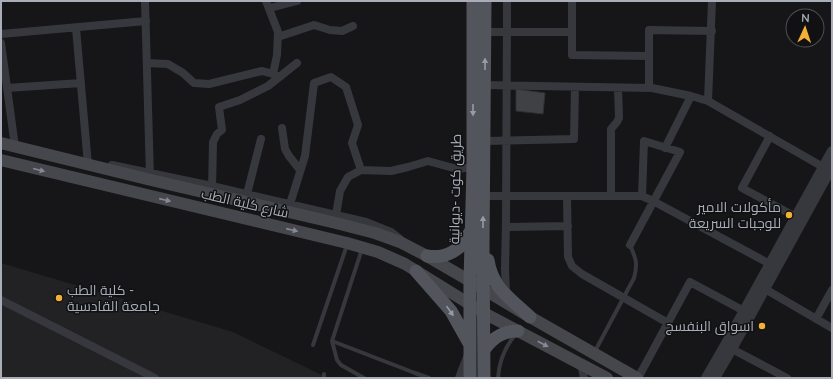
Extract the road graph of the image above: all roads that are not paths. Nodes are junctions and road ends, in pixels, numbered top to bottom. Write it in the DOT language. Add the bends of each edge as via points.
graph roads {
  1 [pos="145,1"];
  2 [pos="297,1"];
  3 [pos="473,1"];
  4 [pos="485,1"];
  5 [pos="507,1"];
  6 [pos="572,1"];
  7 [pos="712,1"];
  8 [pos="268,5"];
  9 [pos="146,21"];
  10 [pos="353,26"];
  11 [pos="76,28"];
  12 [pos="712,31"];
  13 [pos="485,32"];
  14 [pos="507,32"];
  15 [pos="572,32"];
  16 [pos="1,34"];
  17 [pos="278,37"];
  18 [pos="1,43"];
  19 [pos="649,56"];
  20 [pos="147,63"];
  21 [pos="297,63"];
  22 [pos="277,75"];
  23 [pos="81,83"];
  24 [pos="485,85"];
  25 [pos="507,86"];
  26 [pos="575,87"];
  27 [pos="7,88"];
  28 [pos="618,88"];
  29 [pos="649,88"];
  30 [pos="691,96"];
  31 [pos="708,101"];
  32 [pos="282,128"];
  33 [pos="770,136"];
  34 [pos="261,139"];
  35 [pos="1,140"];
  36 [pos="506,140"];
  37 [pos="484,141"];
  38 [pos="1,144"];
  39 [pos="15,144"];
  40 [pos="665,148"];
  41 [pos="832,151"];
  42 [pos="1,160"];
  43 [pos="88,162"];
  44 [pos="473,167"];
  45 [pos="830,168"];
  46 [pos="300,170"];
  47 [pos="360,170"];
  48 [pos="150,176"];
  49 [pos="212,190"];
  50 [pos="247,194"];
  51 [pos="506,195"];
  52 [pos="483,196"];
  53 [pos="567,196"];
  54 [pos="611,196"];
  55 [pos="642,196"];
  56 [pos="653,201"];
  57 [pos="290,204"];
  58 [pos="259,206"];
  59 [pos="336,215"];
  60 [pos="796,217"];
  61 [pos="256,222"];
  62 [pos="568,226"];
  63 [pos="506,227"];
  64 [pos="470,232"];
  65 [pos="348,243"];
  66 [pos="483,244"];
  67 [pos="630,245"];
  68 [pos="363,247"];
  69 [pos="413,249"];
  70 [pos="426,256"];
  71 [pos="770,264"];
  72 [pos="416,271"];
  73 [pos="470,281"];
  74 [pos="484,290"];
  75 [pos="765,290"];
  76 [pos="832,290"];
  77 [pos="507,296"];
  78 [pos="624,298"];
  79 [pos="1,300"];
  80 [pos="470,304"];
  81 [pos="744,311"];
  82 [pos="484,313"];
  83 [pos="530,317"];
  84 [pos="816,319"];
  85 [pos="668,323"];
  86 [pos="832,328"];
  87 [pos="518,331"];
  88 [pos="332,341"];
  89 [pos="313,345"];
  90 [pos="470,348"];
  91 [pos="732,349"];
  92 [pos="484,350"];
  93 [pos="594,353"];
  94 [pos="581,364"];
  95 [pos="415,374"];
  96 [pos="155,378"];
  97 [pos="364,378"];
  98 [pos="412,378"];
  99 [pos="430,378"];
  100 [pos="459,378"];
  101 [pos="470,378"];
  102 [pos="484,378"];
  103 [pos="498,378"];
  104 [pos="584,378"];
  105 [pos="607,378"];
  106 [pos="638,378"];
  107 [pos="706,378"];
  108 [pos="715,378"];
  109 [pos="787,378"];
  1 -- 9 [label="street"];
  2 -- 8 [label="street"];
  3 -- 44 [label="main road, طريق كوت -ديوانية, one-way"];
  4 -- 13 [label="main road, طريق كوت -ديوانية"];
  5 -- 14 [label="street"];
  6 -- 15 [label="street"];
  7 -- 12 [label="street"];
  8 -- 17 [label="street"];
  9 -- 11 [label="street"];
  9 -- 20 [label="street"];
  10 -- 17 [label="street" via="342,31 314,25"];
  11 -- 16 [label="street"];
  11 -- 23 [label="street"];
  12 -- 19 [label="street" via="649,30"];
  12 -- 31 [label="street"];
  13 -- 14 [label="street"];
  24 -- 13 [label="main road, طريق كوت -ديوانية, one-way"];
  14 -- 15 [label="street"];
  14 -- 25 [label="street"];
  15 -- 19 [label="street" via="572,55"];
  17 -- 22 [label="street"];
  18 -- 27 [label="street"];
  19 -- 29 [label="street"];
  20 -- 22 [label="street" via="168,64 194,83 209,84 262,72"];
  20 -- 48 [label="street"];
  21 -- 22 [label="street"];
  22 -- 49 [label="street" via="268,86 219,107 222,130 213,142"];
  23 -- 27 [label="street"];
  23 -- 43 [label="street"];
  24 -- 25 [label="street"];
  24 -- 37 [label="main road, طريق كوت -ديوانية"];
  25 -- 26 [label="street"];
  25 -- 36 [label="street"];
  26 -- 28 [label="street"];
  26 -- 36 [label="street" via="574,139"];
  27 -- 39 [label="street"];
  28 -- 29 [label="street"];
  28 -- 54 [label="street" via="619,118 611,129"];
  29 -- 30 [label="street"];
  30 -- 31 [label="street"];
  30 -- 40 [label="street"];
  31 -- 33 [label="street"];
  32 -- 46 [label="street" via="285,149"];
  33 -- 45 [label="street"];
  33 -- 60 [label="street" via="742,188"];
  34 -- 50 [label="street"];
  35 -- 39 [label="street"];
  36 -- 37 [label="street"];
  36 -- 51 [label="street"];
  37 -- 52 [label="main road, طريق كوت -ديوانية"];
  38 -- 39 [label="main road, شارع كلية الطب"];
  39 -- 43 [label="main road, شارع كلية الطب"];
  40 -- 55 [label="street" via="644,141"];
  40 -- 56 [label="street" via="680,152"];
  41 -- 45 [label="street"];
  42 -- 61 [label="main road, شارع كلية الطب, one-way"];
  43 -- 48 [label="main road, شارع كلية الطب"];
  44 -- 47 [label="street" via="457,169 428,160 391,171"];
  44 -- 64 [label="main road, طريق كوت -ديوانية"];
  45 -- 60 [label="street"];
  45 -- 75 [label="street"];
  46 -- 47 [label="street" via="305,156 314,83 331,77 346,87 358,125 352,143"];
  46 -- 57 [label="street"];
  47 -- 59 [label="street" via="348,177 340,191"];
  48 -- 49 [label="main road, شارع كلية الطب"];
  49 -- 50 [label="street"];
  49 -- 58 [label="main road, شارع كلية الطب"];
  50 -- 57 [label="street"];
  51 -- 52 [label="street"];
  51 -- 53 [label="street"];
  51 -- 63 [label="street"];
  66 -- 52 [label="main road, طريق كوت -ديوانية, one-way"];
  53 -- 54 [label="street"];
  53 -- 62 [label="street"];
  54 -- 55 [label="street"];
  55 -- 56 [label="street"];
  56 -- 67 [label="street"];
  56 -- 71 [label="street"];
  57 -- 59 [label="street"];
  58 -- 61 [label="main road"];
  58 -- 69 [label="main road, شارع كلية الطب" via="375,233"];
  59 -- 69 [label="street" via="366,222 391,232"];
  60 -- 71 [label="street"];
  61 -- 65 [label="main road, شارع كلية الطب, one-way"];
  62 -- 63 [label="street"];
  62 -- 78 [label="street" via="568,257 572,266"];
  63 -- 77 [label="street"];
  64 -- 70 [label="main road" via="456,251 439,257"];
  64 -- 73 [label="main road, طريق كوت -ديوانية"];
  65 -- 68 [label="main road, شارع كلية الطب"];
  65 -- 89 [label="lane"];
  66 -- 74 [label="main road, طريق كوت -ديوانية"];
  66 -- 77 [label="main road" via="494,280"];
  67 -- 78 [label="lane" via="637,269"];
  68 -- 72 [label="main road, شارع كلية الطب"];
  68 -- 88 [label="lane"];
  69 -- 70 [label="main road, شارع كلية الطب"];
  70 -- 73 [label="main road, شارع كلية الطب"];
  71 -- 81 [label="street"];
  72 -- 80 [label="main road, شارع كلية الطب"];
  72 -- 90 [label="main road, one-way" via="451,311"];
  73 -- 74 [label="main road, شارع كلية الطب"];
  73 -- 80 [label="main road, طريق كوت -ديوانية"];
  74 -- 82 [label="main road, طريق كوت -ديوانية"];
  74 -- 83 [label="main road, شارع كلية الطب"];
  75 -- 84 [label="street"];
  75 -- 91 [label="street"];
  76 -- 84 [label="street"];
  77 -- 83 [label="main road"];
  78 -- 85 [label="street"];
  78 -- 93 [label="lane"];
  79 -- 96 [label="street"];
  80 -- 82 [label="main road, شارع كلية الطب"];
  80 -- 90 [label="main road, طريق كوت -ديوانية"];
  81 -- 85 [label="street" via="690,282"];
  81 -- 107 [label="street"];
  82 -- 87 [label="main road, شارع كلية الطب"];
  82 -- 92 [label="main road, طريق كوت -ديوانية"];
  83 -- 93 [label="main road, شارع كلية الطب"];
  84 -- 86 [label="street"];
  85 -- 106 [label="street"];
  87 -- 92 [label="main road" via="498,335"];
  87 -- 94 [label="main road, شارع كلية الطب, one-way"];
  87 -- 103 [label="lane" via="505,350"];
  88 -- 95 [label="lane"];
  88 -- 97 [label="lane" via="341,365"];
  90 -- 100 [label="street"];
  90 -- 101 [label="main road, طريق كوت -ديوانية"];
  91 -- 108 [label="street"];
  91 -- 109 [label="street"];
  92 -- 102 [label="main road, طريق كوت -ديوانية"];
  93 -- 106 [label="main road, شارع كلية الطب"];
  94 -- 104 [label="street"];
  94 -- 105 [label="main road, شارع كلية الطب"];
  95 -- 98 [label="lane"];
  95 -- 99 [label="lane"];
}
